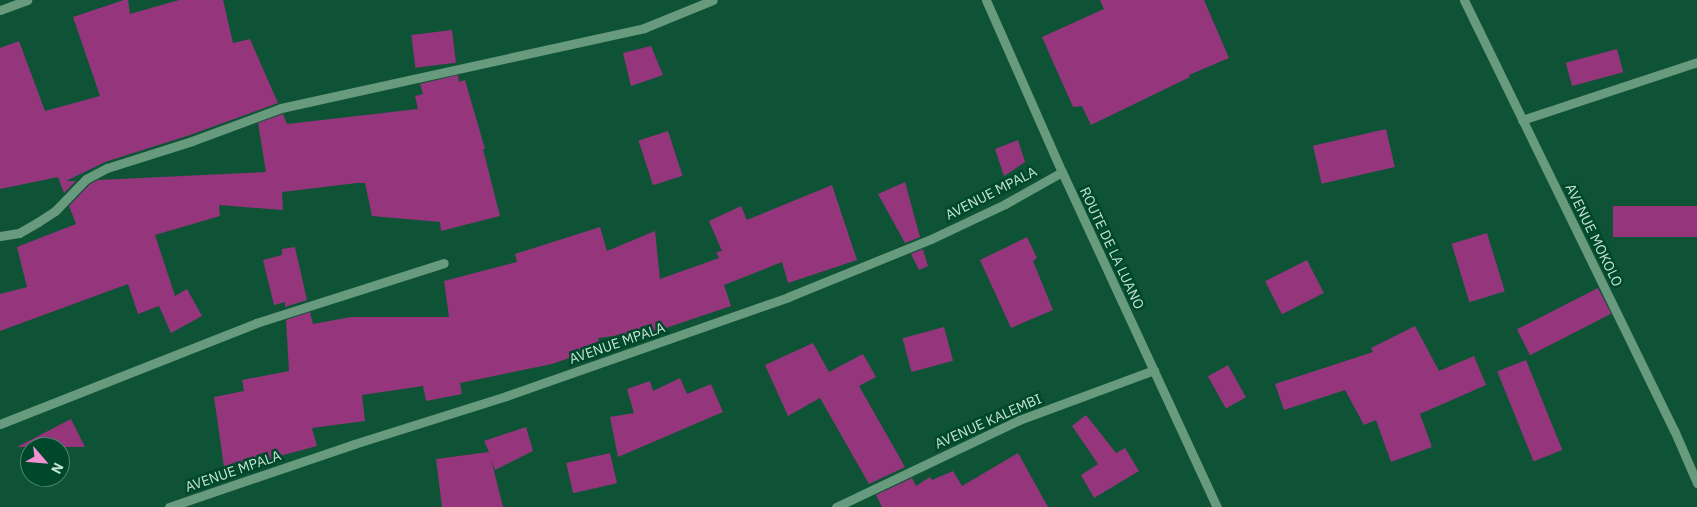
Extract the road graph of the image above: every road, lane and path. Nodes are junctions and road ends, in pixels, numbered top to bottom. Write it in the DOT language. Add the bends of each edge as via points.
graph roads {
  1 [pos="27,0"];
  2 [pos="713,0"];
  3 [pos="986,0"];
  4 [pos="1464,0"];
  5 [pos="0,10"];
  6 [pos="1697,62"];
  7 [pos="1522,120"];
  8 [pos="1062,172"];
  9 [pos="0,236"];
  10 [pos="444,263"];
  11 [pos="1154,370"];
  12 [pos="0,424"];
  13 [pos="1697,483"];
  14 [pos="169,507"];
  15 [pos="836,507"];
  16 [pos="1217,507"];
  1 -- 5 [label="street"];
  2 -- 9 [label="street" via="644,28 281,108 107,168 86,179 55,211 38,222 19,233"];
  3 -- 8 [label="street, ROUTE DE LA LUANO"];
  4 -- 7 [label="street, AVENUE MOKOLO"];
  6 -- 7 [label="street"];
  7 -- 13 [label="street, AVENUE MOKOLO"];
  8 -- 11 [label="street, ROUTE DE LA LUANO"];
  8 -- 14 [label="street, AVENUE MPALA" via="1005,204 931,239 788,297 515,393"];
  10 -- 12 [label="street" via="256,323"];
  11 -- 15 [label="street, AVENUE KALEMBI" via="1019,420"];
  11 -- 16 [label="street, ROUTE DE LA LUANO"];
}
